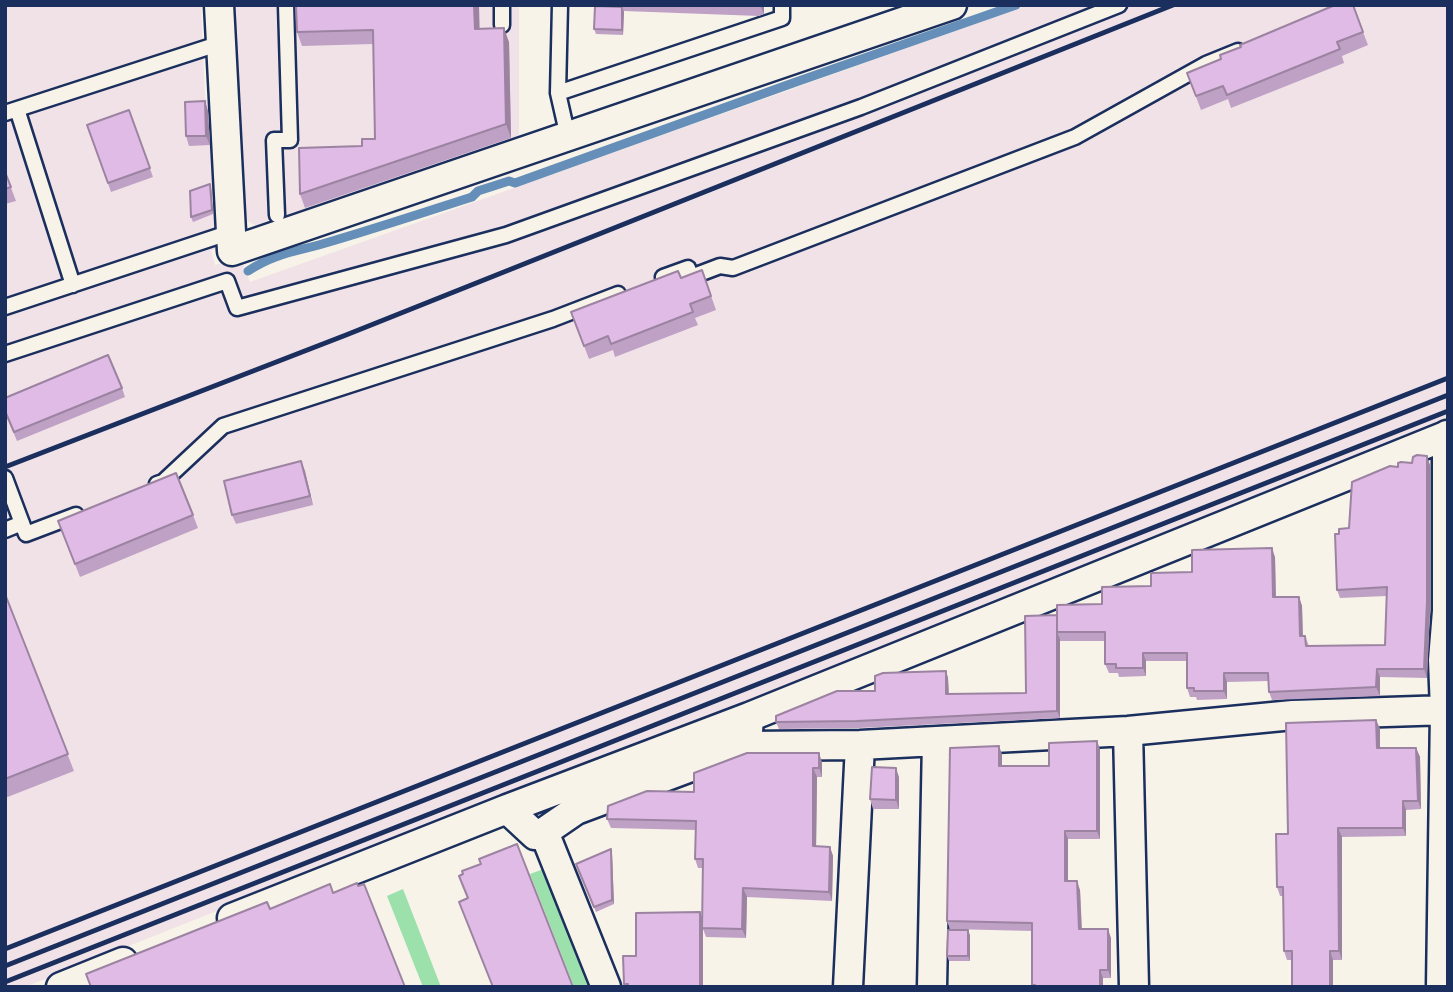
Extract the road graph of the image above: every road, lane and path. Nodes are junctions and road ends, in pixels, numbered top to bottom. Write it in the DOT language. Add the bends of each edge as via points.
graph roads {
  1 [pos="219,5"];
  2 [pos="286,5"];
  3 [pos="502,5"];
  4 [pos="560,5"];
  5 [pos="782,5"];
  6 [pos="952,5"];
  7 [pos="1119,5"];
  8 [pos="502,25"];
  9 [pos="221,43"];
  10 [pos="1254,45"];
  11 [pos="558,93"];
  12 [pos="11,111"];
  13 [pos="568,136"];
  14 [pos="277,215"];
  15 [pos="231,232"];
  16 [pos="651,282"];
  17 [pos="73,285"];
  18 [pos="626,291"];
  19 [pos="5,307"];
  20 [pos="5,354"];
  21 [pos="1448,435"];
  22 [pos="5,478"];
  23 [pos="138,492"];
  24 [pos="88,510"];
  25 [pos="22,523"];
  26 [pos="5,530"];
  27 [pos="1447,710"];
  28 [pos="750,717"];
  29 [pos="1128,731"];
  30 [pos="937,741"];
  31 [pos="860,745"];
  32 [pos="747,746"];
  33 [pos="507,809"];
  34 [pos="544,832"];
  35 [pos="214,926"];
  36 [pos="150,951"];
  37 [pos="61,987"];
  38 [pos="606,987"];
  39 [pos="848,987"];
  40 [pos="932,987"];
  41 [pos="1134,987"];
  42 [pos="1441,987"];
  1 -- 9 [label="street"];
  2 -- 14 [label="lane" via="290,140 274,140"];
  3 -- 8 [label="lane"];
  4 -- 11 [label="lane"];
  5 -- 11 [label="lane" via="782,18"];
  6 -- 13 [label="street"];
  7 -- 20 [label="lane" via="861,107 506,235 237,308 227,281"];
  9 -- 12 [label="lane"];
  9 -- 15 [label="street"];
  10 -- 16 [label="lane" via="1206,65 1075,137 733,268 720,266 691,277 688,268"];
  11 -- 13 [label="lane"];
  12 -- 17 [label="lane"];
  13 -- 15 [label="street" via="232,251"];
  15 -- 17 [label="lane"];
  17 -- 19 [label="lane"];
  18 -- 23 [label="lane" via="223,426 163,482"];
  21 -- 27 [label="street" via="1443,660"];
  21 -- 28 [label="street"];
  22 -- 25 [label="lane"];
  24 -- 25 [label="lane" via="26,534"];
  25 -- 26 [label="lane"];
  27 -- 29 [label="street" via="1293,715"];
  27 -- 42 [label="street"];
  28 -- 32 [label="street"];
  28 -- 33 [label="street"];
  29 -- 30 [label="street"];
  29 -- 41 [label="street"];
  30 -- 31 [label="street"];
  30 -- 40 [label="street"];
  31 -- 32 [label="street"];
  31 -- 39 [label="street"];
  32 -- 34 [label="street" via="576,810"];
  33 -- 34 [label="street" via="535,835"];
  33 -- 35 [label="street"];
  34 -- 38 [label="street"];
  36 -- 37 [label="street"];
}
